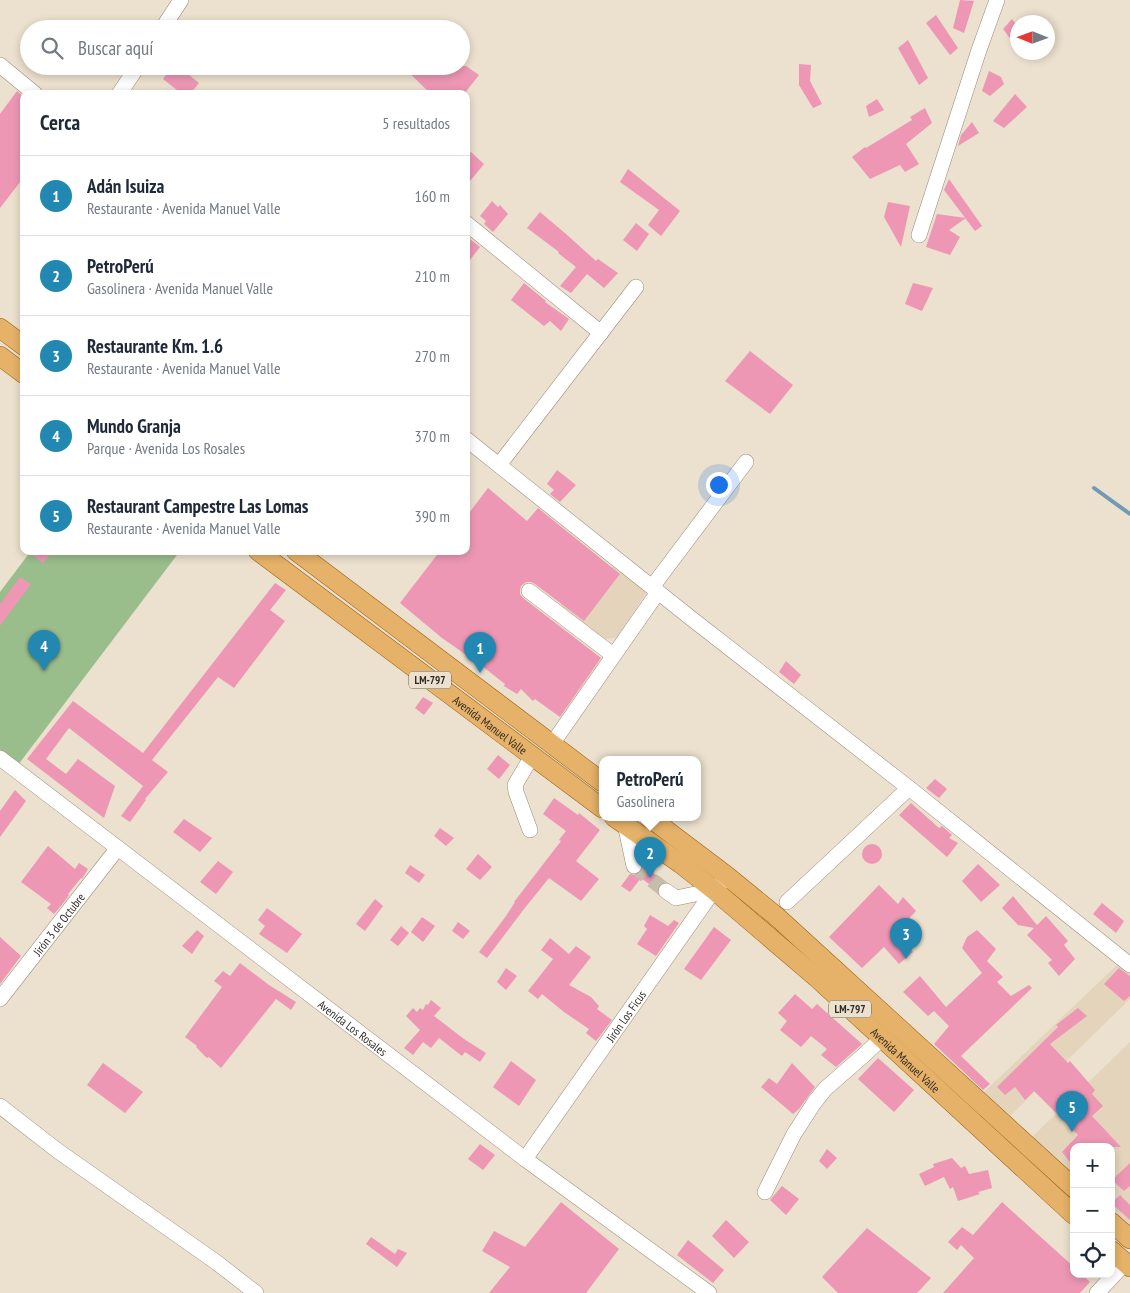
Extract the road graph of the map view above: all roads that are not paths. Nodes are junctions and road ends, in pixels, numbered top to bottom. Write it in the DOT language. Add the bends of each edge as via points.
graph roads {
  1 [pos="182,0"];
  2 [pos="997,0"];
  3 [pos="168,20"];
  4 [pos="0,65"];
  5 [pos="132,75"];
  6 [pos="30,90"];
  7 [pos="122,90"];
  8 [pos="470,225"];
  9 [pos="919,235"];
  10 [pos="636,287"];
  11 [pos="0,328"];
  12 [pos="601,333"];
  13 [pos="20,343"];
  14 [pos="0,356"];
  15 [pos="20,371"];
  16 [pos="470,442"];
  17 [pos="746,462"];
  18 [pos="499,465"];
  19 [pos="263,555"];
  20 [pos="301,555"];
  21 [pos="655,590"];
  22 [pos="529,591"];
  23 [pos="614,655"];
  24 [pos="552,744"];
  25 [pos="532,756"];
  26 [pos="0,758"];
  27 [pos="599,780"];
  28 [pos="909,788"];
  29 [pos="599,806"];
  30 [pos="620,821"];
  31 [pos="654,821"];
  32 [pos="530,830"];
  33 [pos="118,849"];
  34 [pos="634,866"];
  35 [pos="727,876"];
  36 [pos="714,890"];
  37 [pos="787,902"];
  38 [pos="695,918"];
  39 [pos="1130,965"];
  40 [pos="0,999"];
  41 [pos="882,1038"];
  42 [pos="0,1106"];
  43 [pos="526,1159"];
  44 [pos="1070,1184"];
  45 [pos="765,1192"];
  46 [pos="1070,1211"];
  47 [pos="1115,1226"];
  48 [pos="1130,1239"];
  49 [pos="1115,1254"];
  50 [pos="1128,1265"];
  51 [pos="256,1293"];
  52 [pos="709,1293"];
  53 [pos="1097,1293"];
  1 -- 3 [label="street"];
  2 -- 9 [label="street"];
  4 -- 6 [label="street"];
  5 -- 7 [label="street"];
  8 -- 12 [label="street"];
  10 -- 12 [label="street"];
  11 -- 13 [label="main road"];
  12 -- 18 [label="street"];
  14 -- 15 [label="main road"];
  16 -- 18 [label="street"];
  17 -- 21 [label="street"];
  18 -- 21 [label="street"];
  19 -- 25 [label="main road, Avenida Manuel Valle / LM-797"];
  20 -- 24 [label="main road, Avenida Manuel Valle / LM-797"];
  21 -- 23 [label="street"];
  21 -- 28 [label="street"];
  22 -- 23 [label="street"];
  23 -- 24 [label="street"];
  24 -- 27 [label="main road, Avenida Manuel Valle / LM-797"];
  25 -- 29 [label="main road, Avenida Manuel Valle / LM-797"];
  25 -- 32 [label="street" via="515,785"];
  26 -- 33 [label="street, Avenida Los Rosales"];
  28 -- 37 [label="street"];
  28 -- 39 [label="street"];
  30 -- 34 [label="street"];
  30 -- 36 [label="main road, Avenida Manuel Valle / LM-797"];
  31 -- 35 [label="main road, Avenida Manuel Valle / LM-797"];
  33 -- 40 [label="street, Jirón 3 de Octubre"];
  33 -- 43 [label="street, Avenida Los Rosales"];
  35 -- 36 [label="street, Jirón Los Ficus"];
  35 -- 44 [label="main road, Avenida Manuel Valle / LM-797" via="776,916"];
  36 -- 38 [label="street, Jirón Los Ficus"];
  36 -- 38 [label="street" via="671,895"];
  36 -- 41 [label="main road, Avenida Manuel Valle / LM-797"];
  38 -- 43 [label="street, Jirón Los Ficus"];
  41 -- 45 [label="street" via="814,1102"];
  41 -- 46 [label="main road, Avenida Manuel Valle / LM-797"];
  42 -- 51 [label="street"];
  43 -- 52 [label="street, Avenida Los Rosales"];
  47 -- 48 [label="main road"];
  49 -- 50 [label="main road"];
  50 -- 53 [label="street"];
}
